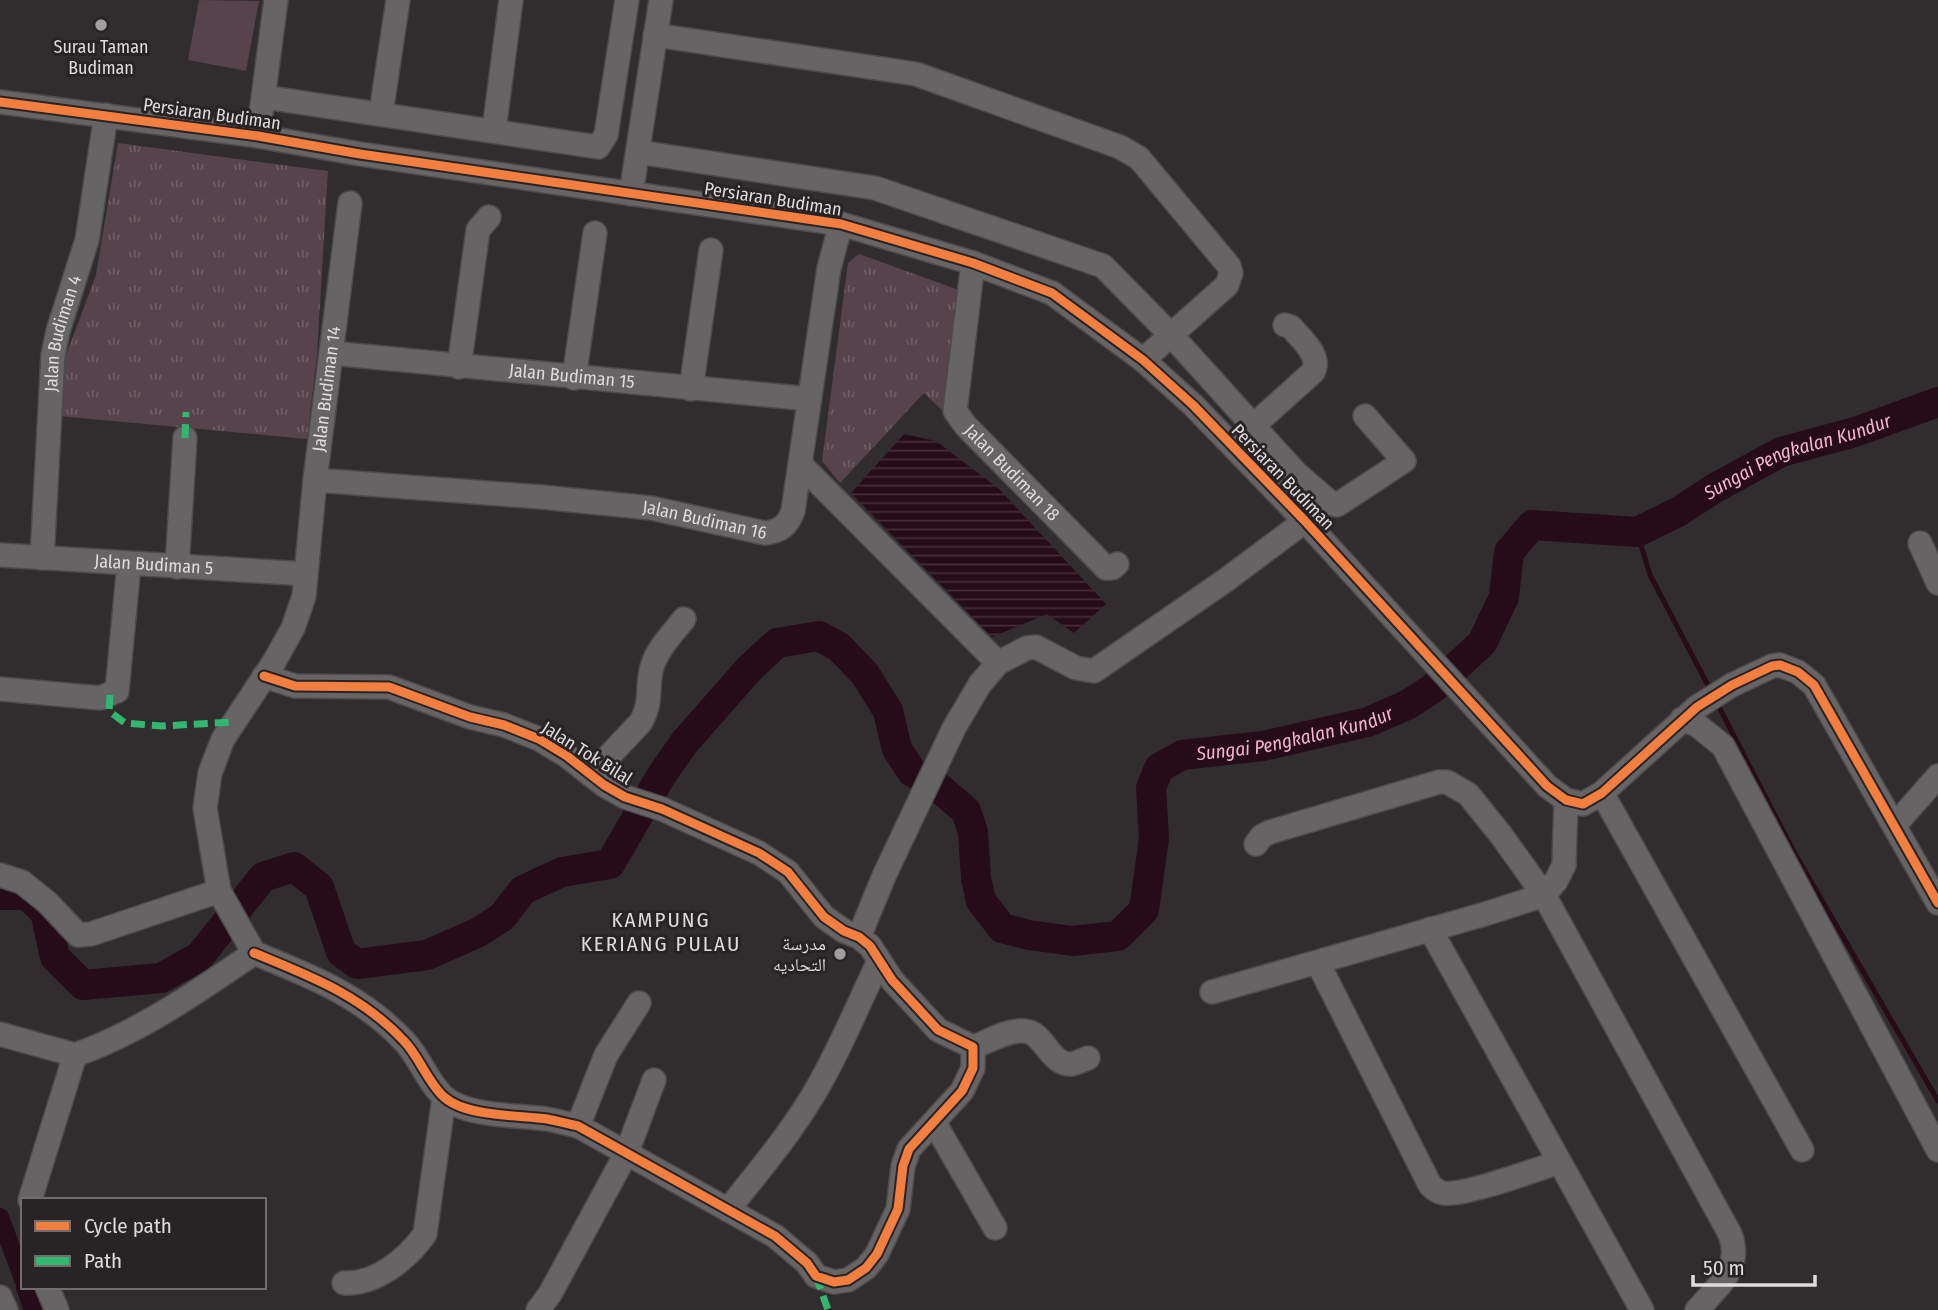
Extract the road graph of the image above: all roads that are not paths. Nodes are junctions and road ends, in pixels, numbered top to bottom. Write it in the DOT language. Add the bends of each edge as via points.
graph roads {
  1 [pos="276,0"];
  2 [pos="398,0"];
  3 [pos="511,0"];
  4 [pos="627,0"];
  5 [pos="661,0"];
  6 [pos="655,35"];
  7 [pos="264,97"];
  8 [pos="0,102"];
  9 [pos="381,113"];
  10 [pos="106,115"];
  11 [pos="494,130"];
  12 [pos="258,136"];
  13 [pos="638,152"];
  14 [pos="631,194"];
  15 [pos="349,203"];
  16 [pos="489,217"];
  17 [pos="841,224"];
  18 [pos="595,233"];
  19 [pos="711,250"];
  20 [pos="973,263"];
  21 [pos="1285,324"];
  22 [pos="1172,336"];
  23 [pos="331,354"];
  24 [pos="1143,360"];
  25 [pos="459,367"];
  26 [pos="574,378"];
  27 [pos="691,389"];
  28 [pos="810,399"];
  29 [pos="1365,416"];
  30 [pos="1253,426"];
  31 [pos="185,438"];
  32 [pos="801,465"];
  33 [pos="315,480"];
  34 [pos="1304,521"];
  35 [pos="1920,543"];
  36 [pos="0,555"];
  37 [pos="41,558"];
  38 [pos="129,564"];
  39 [pos="1117,564"];
  40 [pos="177,567"];
  41 [pos="306,574"];
  42 [pos="1938,583"];
  43 [pos="684,619"];
  44 [pos="999,663"];
  45 [pos="264,676"];
  46 [pos="0,689"];
  47 [pos="1690,713"];
  48 [pos="591,775"];
  49 [pos="1938,776"];
  50 [pos="1602,793"];
  51 [pos="1566,800"];
  52 [pos="1895,825"];
  53 [pos="1256,844"];
  54 [pos="0,875"];
  55 [pos="1544,895"];
  56 [pos="224,899"];
  57 [pos="1938,903"];
  58 [pos="1430,929"];
  59 [pos="859,937"];
  60 [pos="251,949"];
  61 [pos="879,961"];
  62 [pos="1318,963"];
  63 [pos="1212,992"];
  64 [pos="639,1003"];
  65 [pos="0,1034"];
  66 [pos="973,1047"];
  67 [pos="75,1055"];
  68 [pos="1088,1058"];
  69 [pos="654,1080"];
  70 [pos="444,1098"];
  71 [pos="934,1122"];
  72 [pos="578,1126"];
  73 [pos="1802,1150"];
  74 [pos="1938,1150"];
  75 [pos="627,1152"];
  76 [pos="1559,1162"];
  77 [pos="31,1198"];
  78 [pos="728,1210"];
  79 [pos="995,1228"];
  80 [pos="344,1283"];
  81 [pos="48,1289"];
  82 [pos="0,1297"];
  83 [pos="6,1310"];
  84 [pos="57,1310"];
  85 [pos="538,1310"];
  86 [pos="1642,1310"];
  87 [pos="1697,1310"];
  1 -- 7 [label="street"];
  2 -- 9 [label="street"];
  3 -- 11 [label="street"];
  4 -- 11 [label="street" via="604,142 598,147"];
  5 -- 6 [label="street"];
  6 -- 13 [label="street"];
  6 -- 22 [label="street" via="916,74 1130,151 1208,239 1231,273 1227,285"];
  7 -- 9 [label="street"];
  7 -- 12 [label="street"];
  8 -- 10 [label="street, Persiaran Budiman"];
  9 -- 11 [label="street"];
  10 -- 12 [label="street, Persiaran Budiman"];
  10 -- 37 [label="street, Jalan Budiman 4" via="87,240 53,355"];
  12 -- 14 [label="street, Persiaran Budiman"];
  13 -- 14 [label="street"];
  13 -- 22 [label="street" via="875,188 1079,256 1103,266"];
  14 -- 17 [label="street, Persiaran Budiman"];
  15 -- 23 [label="street, Jalan Budiman 14"];
  16 -- 25 [label="street" via="478,230"];
  17 -- 20 [label="street, Persiaran Budiman"];
  17 -- 28 [label="street, Jalan Budiman 16" via="829,268"];
  18 -- 26 [label="street"];
  19 -- 27 [label="street"];
  20 -- 24 [label="street, Persiaran Budiman" via="1052,293"];
  20 -- 39 [label="street, Jalan Budiman 18" via="955,411 1106,568"];
  21 -- 30 [label="street" via="1316,358 1316,366"];
  22 -- 24 [label="street"];
  22 -- 30 [label="street"];
  23 -- 25 [label="street, Jalan Budiman 15"];
  23 -- 33 [label="street, Jalan Budiman 14"];
  24 -- 34 [label="street, Persiaran Budiman" via="1194,405"];
  25 -- 26 [label="street, Jalan Budiman 15"];
  26 -- 27 [label="street, Jalan Budiman 15"];
  27 -- 28 [label="street, Jalan Budiman 15"];
  28 -- 32 [label="street, Jalan Budiman 16"];
  29 -- 30 [label="street" via="1404,461 1338,505 1296,473"];
  31 -- 40 [label="street"];
  32 -- 33 [label="street, Jalan Budiman 16" via="791,517 777,531 765,533 651,508"];
  32 -- 44 [label="street"];
  33 -- 41 [label="street, Jalan Budiman 14"];
  34 -- 44 [label="street" via="1094,671 1036,647"];
  34 -- 51 [label="street, Persiaran Budiman" via="1547,786"];
  35 -- 42 [label="street"];
  36 -- 37 [label="street, Jalan Budiman 5"];
  37 -- 38 [label="street, Jalan Budiman 5"];
  38 -- 40 [label="street, Jalan Budiman 5"];
  38 -- 46 [label="street" via="117,691 100,698"];
  40 -- 41 [label="street, Jalan Budiman 5"];
  41 -- 45 [label="street, Jalan Budiman 14" via="293,628"];
  43 -- 48 [label="street" via="657,655 641,722"];
  44 -- 59 [label="street" via="979,684 938,761"];
  45 -- 48 [label="street, Jalan Tok Bilal" via="295,686 389,687 539,739"];
  45 -- 56 [label="street, Jalan Budiman 14" via="223,739 210,773 205,808"];
  47 -- 50 [label="street"];
  47 -- 52 [label="street" via="1772,666 1798,672 1814,685"];
  47 -- 74 [label="street" via="1723,747"];
  48 -- 59 [label="street, Jalan Tok Bilal" via="639,803 737,842 788,872 824,916"];
  49 -- 52 [label="street"];
  50 -- 51 [label="street" via="1583,804"];
  50 -- 73 [label="street"];
  51 -- 55 [label="street" via="1564,865"];
  52 -- 57 [label="street"];
  53 -- 55 [label="street" via="1270,832 1447,782 1468,794"];
  54 -- 56 [label="street" via="22,882 78,935"];
  55 -- 58 [label="street"];
  55 -- 87 [label="street" via="1731,1234 1732,1267"];
  56 -- 60 [label="street, Jalan Budiman 14"];
  58 -- 62 [label="street"];
  58 -- 76 [label="street"];
  59 -- 61 [label="street"];
  60 -- 67 [label="street" via="160,1015"];
  60 -- 70 [label="street" via="351,996 381,1019 406,1042"];
  61 -- 66 [label="street" via="938,1030"];
  61 -- 78 [label="street" via="813,1096"];
  62 -- 63 [label="street"];
  62 -- 76 [label="street" via="1435,1190 1446,1194 1497,1183"];
  64 -- 72 [label="street" via="606,1055"];
  65 -- 67 [label="street"];
  66 -- 68 [label="street" via="1027,1030 1060,1060 1070,1064"];
  66 -- 71 [label="street" via="973,1068 962,1091"];
  67 -- 77 [label="street"];
  69 -- 75 [label="street"];
  70 -- 72 [label="street" via="490,1114"];
  70 -- 80 [label="street" via="425,1234 413,1250 380,1274 356,1284"];
  71 -- 78 [label="street" via="909,1149 898,1209 877,1254 848,1280 834,1282 816,1276 775,1236"];
  71 -- 79 [label="street"];
  72 -- 75 [label="street"];
  75 -- 78 [label="street"];
  75 -- 85 [label="street"];
  76 -- 86 [label="street"];
  81 -- 84 [label="street"];
  82 -- 83 [label="street"];
}
